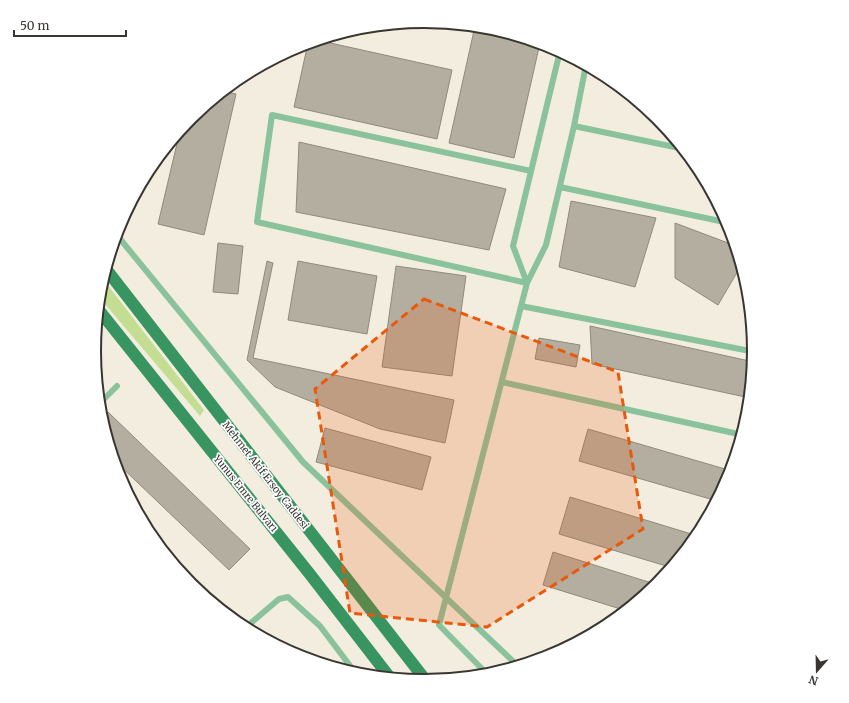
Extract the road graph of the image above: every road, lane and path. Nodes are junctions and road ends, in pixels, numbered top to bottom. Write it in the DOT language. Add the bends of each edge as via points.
graph roads {
  1 [pos="559,57"];
  2 [pos="585,70"];
  3 [pos="574,126"];
  4 [pos="675,147"];
  5 [pos="531,171"];
  6 [pos="560,187"];
  7 [pos="720,221"];
  8 [pos="121,240"];
  9 [pos="110,275"];
  10 [pos="527,283"];
  11 [pos="521,306"];
  12 [pos="103,316"];
  13 [pos="748,351"];
  14 [pos="502,382"];
  15 [pos="117,386"];
  16 [pos="105,398"];
  17 [pos="737,434"];
  18 [pos="446,598"];
  19 [pos="250,623"];
  20 [pos="514,662"];
  21 [pos="350,666"];
  22 [pos="483,670"];
  23 [pos="387,672"];
  24 [pos="421,675"];
  1 -- 5 [label="lane"];
  2 -- 3 [label="lane"];
  3 -- 4 [label="lane"];
  3 -- 6 [label="lane"];
  5 -- 10 [label="lane" via="513,246"];
  5 -- 10 [label="lane" via="272,115 257,222"];
  6 -- 7 [label="lane"];
  6 -- 10 [label="lane" via="546,245"];
  8 -- 18 [label="lane" via="304,462"];
  9 -- 24 [label="main road, Mehmet Akif Ersoy Caddesi"];
  10 -- 11 [label="lane"];
  11 -- 13 [label="lane"];
  11 -- 14 [label="lane"];
  12 -- 23 [label="main road, Yunus Emre Bulvarı"];
  14 -- 17 [label="lane"];
  14 -- 18 [label="lane"];
  15 -- 16 [label="lane"];
  18 -- 20 [label="lane"];
  18 -- 22 [label="lane" via="439,625"];
  19 -- 21 [label="lane" via="279,598 288,597 320,626"];
}
